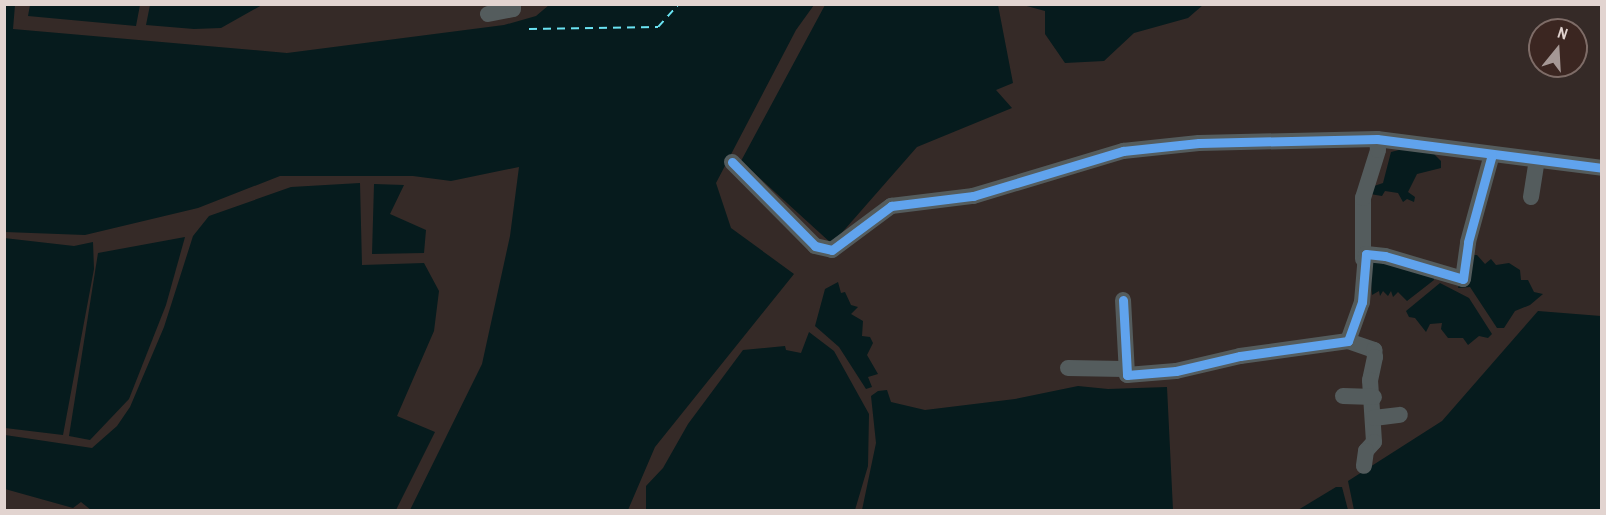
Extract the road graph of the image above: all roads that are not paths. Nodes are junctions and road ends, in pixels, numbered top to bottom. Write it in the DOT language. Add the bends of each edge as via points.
graph roads {
  1 [pos="513,4"];
  2 [pos="488,14"];
  3 [pos="1377,139"];
  4 [pos="1492,153"];
  5 [pos="1537,159"];
  6 [pos="732,162"];
  7 [pos="1602,168"];
  8 [pos="1531,197"];
  9 [pos="1364,259"];
  10 [pos="1122,300"];
  11 [pos="1348,341"];
  12 [pos="1068,368"];
  13 [pos="1124,369"];
  14 [pos="1343,396"];
  15 [pos="1374,397"];
  16 [pos="1400,415"];
  17 [pos="1374,418"];
  18 [pos="1364,466"];
  1 -- 2 [label="street" via="513,9"];
  3 -- 4 [label="street"];
  3 -- 6 [label="street" via="1199,143 1123,151 973,196 891,206 832,249 815,246"];
  3 -- 9 [label="street" via="1378,150 1363,198"];
  4 -- 5 [label="street"];
  4 -- 9 [label="street" via="1462,279 1372,253"];
  5 -- 7 [label="street"];
  5 -- 8 [label="street"];
  9 -- 11 [label="street" via="1362,302"];
  10 -- 13 [label="street"];
  11 -- 13 [label="street" via="1240,356 1176,371 1126,375"];
  11 -- 15 [label="street" via="1374,350 1370,380"];
  12 -- 13 [label="street"];
  14 -- 15 [label="street"];
  15 -- 17 [label="street"];
  16 -- 17 [label="street"];
  17 -- 18 [label="street" via="1373,447 1366,451"];
}
